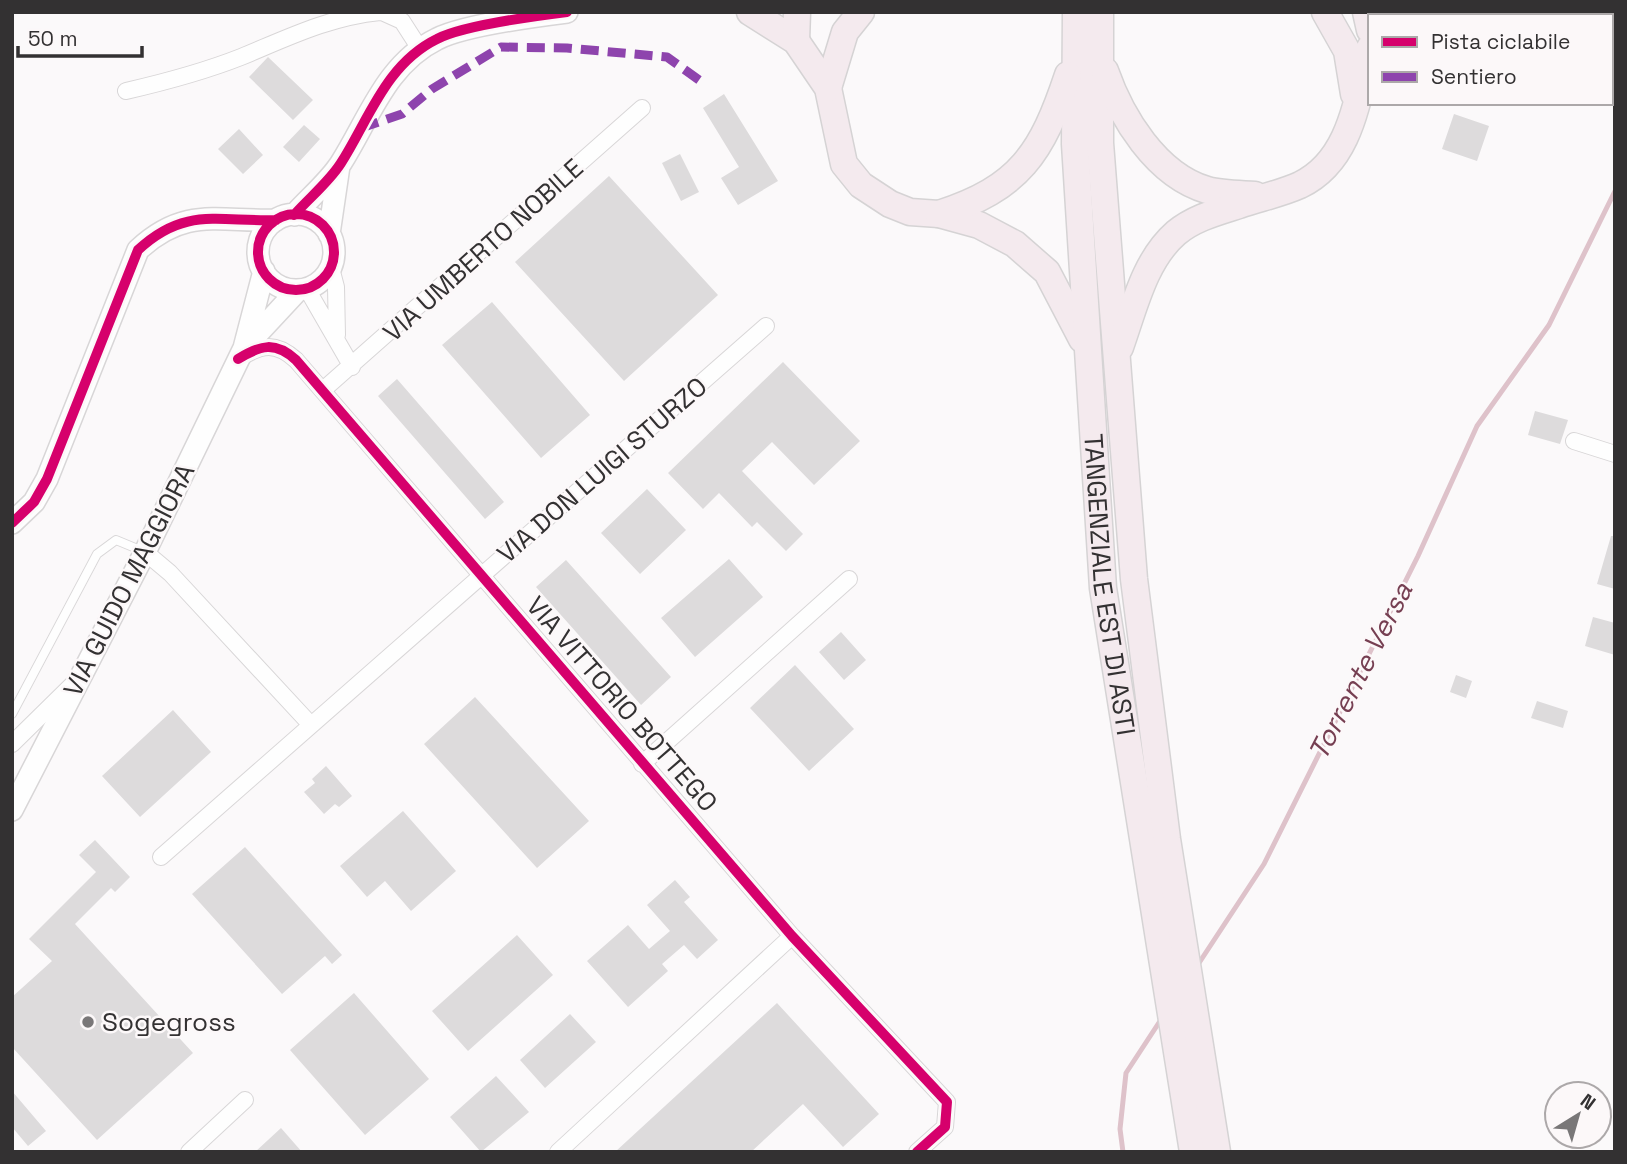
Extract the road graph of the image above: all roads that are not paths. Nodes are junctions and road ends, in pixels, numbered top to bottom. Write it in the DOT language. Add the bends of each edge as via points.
graph roads {
  1 [pos="381,12"];
  2 [pos="567,12"];
  3 [pos="750,12"];
  4 [pos="797,12"];
  5 [pos="1076,12"];
  6 [pos="1100,12"];
  7 [pos="1327,13"];
  8 [pos="404,16"];
  9 [pos="847,19"];
  10 [pos="796,41"];
  11 [pos="420,49"];
  12 [pos="1088,54"];
  13 [pos="1368,55"];
  14 [pos="828,88"];
  15 [pos="126,91"];
  16 [pos="1355,103"];
  17 [pos="642,108"];
  18 [pos="339,166"];
  19 [pos="1264,196"];
  20 [pos="939,214"];
  21 [pos="217,217"];
  22 [pos="285,217"];
  23 [pos="329,234"];
  24 [pos="261,262"];
  25 [pos="331,268"];
  26 [pos="302,290"];
  27 [pos="766,326"];
  28 [pos="337,337"];
  29 [pos="1088,353"];
  30 [pos="241,354"];
  31 [pos="1116,356"];
  32 [pos="352,367"];
  33 [pos="323,390"];
  34 [pos="1574,442"];
  35 [pos="1615,454"];
  36 [pos="12,523"];
  37 [pos="145,552"];
  38 [pos="482,576"];
  39 [pos="849,579"];
  40 [pos="81,676"];
  41 [pos="12,713"];
  42 [pos="311,725"];
  43 [pos="12,744"];
  44 [pos="642,764"];
  45 [pos="12,810"];
  46 [pos="161,858"];
  47 [pos="792,936"];
  48 [pos="245,1100"];
  49 [pos="189,1152"];
  50 [pos="558,1152"];
  51 [pos="917,1152"];
  52 [pos="1193,1152"];
  53 [pos="1217,1152"];
  1 -- 8 [label="street"];
  1 -- 15 [label="street" via="354,14 300,30 187,76"];
  2 -- 11 [label="street" via="439,37"];
  3 -- 10 [label="highway"];
  4 -- 10 [label="highway"];
  5 -- 12 [label="highway, TANGENZIALE EST DI ASTI"];
  6 -- 12 [label="highway, TANGENZIALE EST DI ASTI"];
  7 -- 16 [label="highway" via="1346,51"];
  8 -- 11 [label="street"];
  9 -- 14 [label="highway"];
  10 -- 14 [label="highway"];
  11 -- 18 [label="street" via="384,88"];
  12 -- 19 [label="highway" via="1148,149 1172,171 1206,190"];
  12 -- 20 [label="highway" via="1044,138 1017,174 978,201"];
  12 -- 29 [label="highway, TANGENZIALE EST DI ASTI" via="1075,144"];
  12 -- 31 [label="highway, TANGENZIALE EST DI ASTI" via="1100,143"];
  13 -- 16 [label="highway"];
  14 -- 20 [label="highway" via="850,174 890,204 910,212"];
  16 -- 19 [label="highway" via="1347,137 1322,169 1301,184"];
  17 -- 32 [label="street, VIA UMBERTO NOBILE"];
  18 -- 22 [label="street"];
  18 -- 23 [label="street"];
  19 -- 31 [label="highway" via="1189,224 1163,247"];
  20 -- 29 [label="highway" via="979,225 1015,244 1047,272"];
  21 -- 22 [label="street"];
  21 -- 24 [label="street"];
  21 -- 36 [label="street" via="180,221 157,232 138,250 47,479 34,502"];
  22 -- 23 [label="street" via="314,219"];
  22 -- 24 [label="street" via="261,240"];
  23 -- 25 [label="street" via="334,245"];
  24 -- 26 [label="street" via="278,286"];
  24 -- 30 [label="street, VIA GUIDO MAGGIORA"];
  25 -- 26 [label="street" via="321,281"];
  25 -- 28 [label="street"];
  26 -- 28 [label="street"];
  26 -- 30 [label="street, VIA GUIDO MAGGIORA"];
  27 -- 38 [label="street, VIA DON LUIGI STURZO"];
  28 -- 32 [label="street"];
  29 -- 52 [label="highway, TANGENZIALE EST DI ASTI" via="1103,588"];
  30 -- 33 [label="street, VIA VITTORIO BOTTEGO" via="270,345 286,351"];
  30 -- 37 [label="street, VIA GUIDO MAGGIORA"];
  31 -- 53 [label="highway, TANGENZIALE EST DI ASTI" via="1134,579 1167,839"];
  32 -- 33 [label="street, VIA UMBERTO NOBILE"];
  33 -- 38 [label="street, VIA VITTORIO BOTTEGO"];
  34 -- 35 [label="street"];
  37 -- 40 [label="street, VIA GUIDO MAGGIORA"];
  37 -- 41 [label="lane" via="116,540 97,554"];
  37 -- 42 [label="street"];
  38 -- 42 [label="street, VIA DON LUIGI STURZO"];
  38 -- 44 [label="street, VIA VITTORIO BOTTEGO"];
  39 -- 44 [label="street"];
  40 -- 43 [label="street"];
  40 -- 45 [label="street, VIA GUIDO MAGGIORA"];
  42 -- 46 [label="street, VIA DON LUIGI STURZO"];
  44 -- 47 [label="street, VIA VITTORIO BOTTEGO"];
  47 -- 50 [label="street"];
  47 -- 51 [label="street, VIA VITTORIO BOTTEGO" via="947,1102 945,1127"];
  48 -- 49 [label="street"];
}
